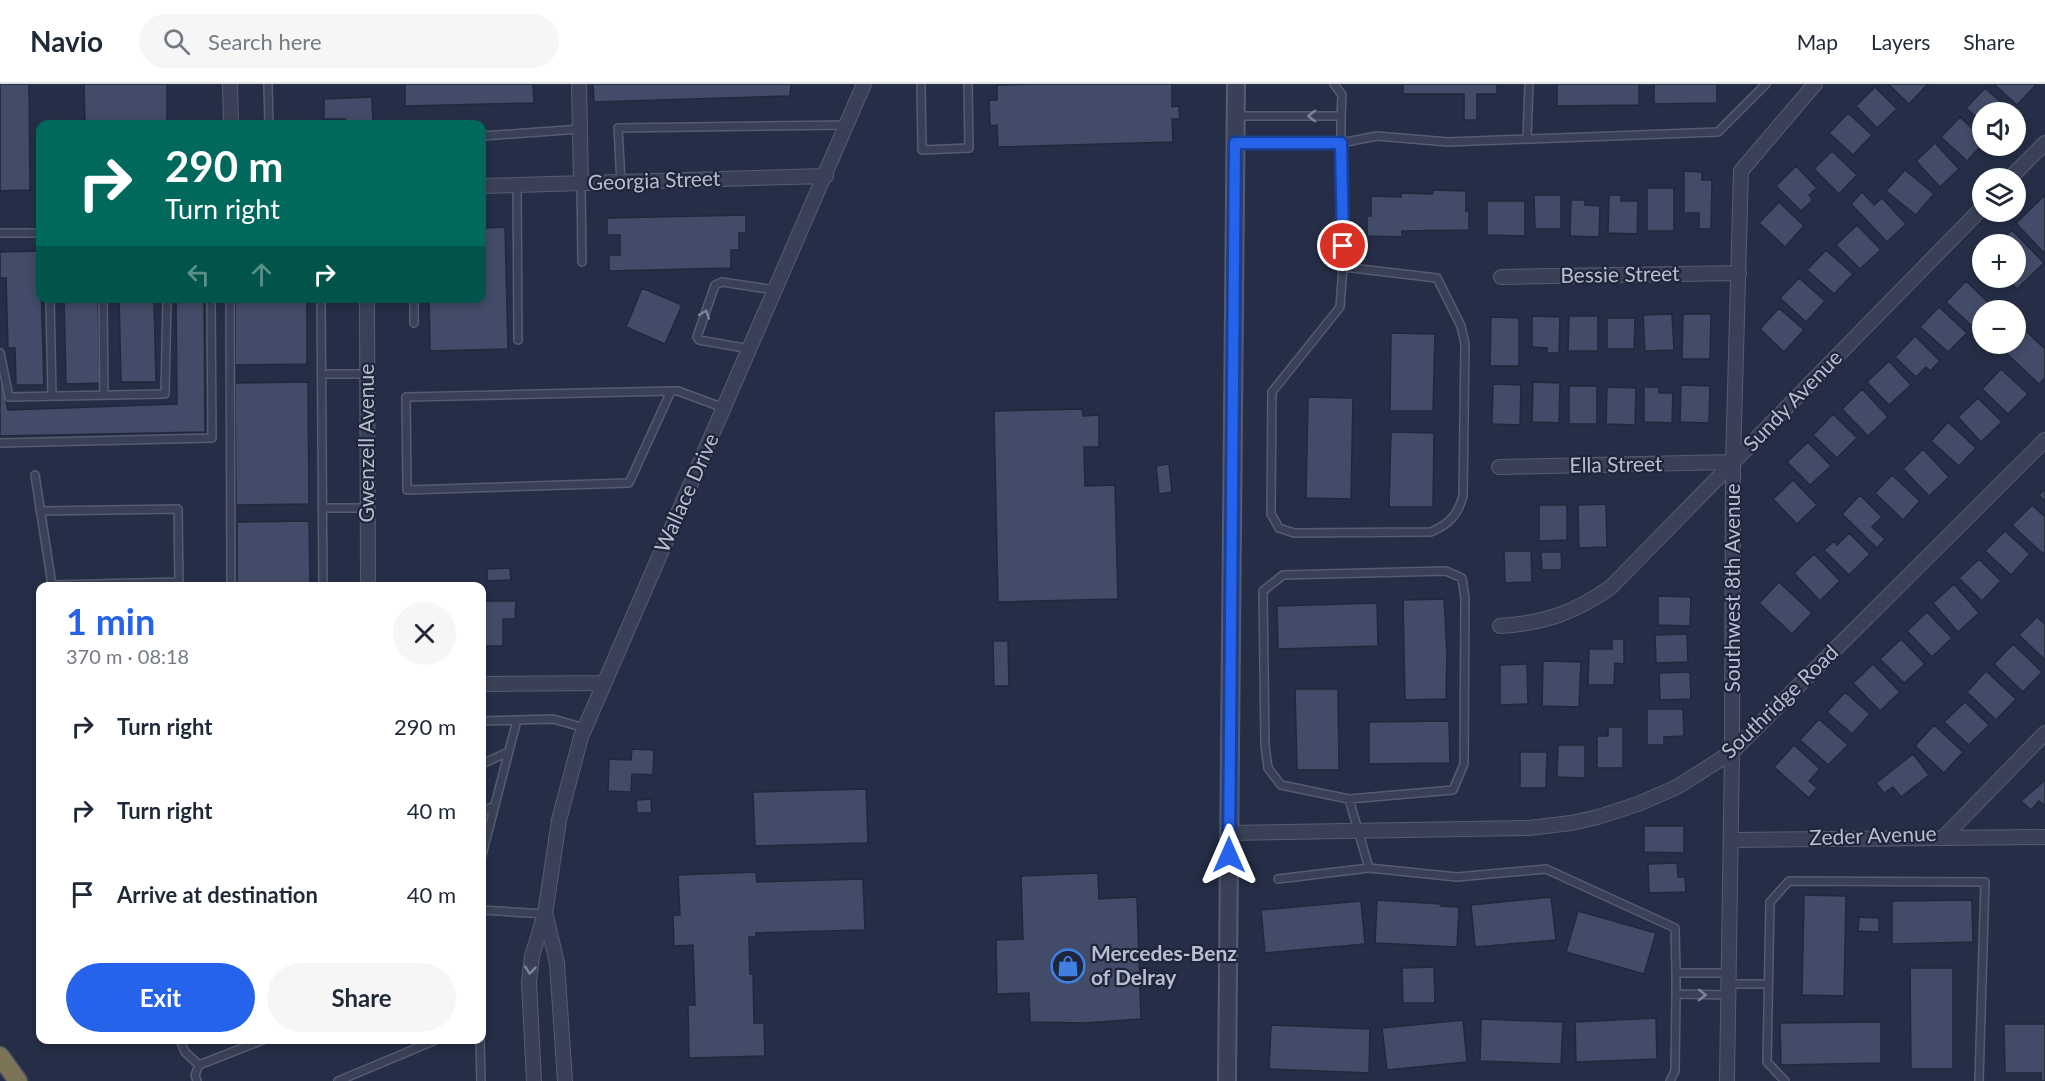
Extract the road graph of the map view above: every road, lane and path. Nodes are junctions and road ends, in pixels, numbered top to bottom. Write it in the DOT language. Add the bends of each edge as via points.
graph roads {
  1 [pos="230,84"];
  2 [pos="268,84"];
  3 [pos="579,84"];
  4 [pos="864,84"];
  5 [pos="921,84"];
  6 [pos="968,84"];
  7 [pos="1236,84"];
  8 [pos="1334,84"];
  9 [pos="1529,84"];
  10 [pos="1766,84"];
  11 [pos="1815,84"];
  12 [pos="1235,116"];
  13 [pos="1341,116"];
  14 [pos="231,120"];
  15 [pos="269,120"];
  16 [pos="847,125"];
  17 [pos="580,129"];
  18 [pos="486,136"];
  19 [pos="1527,138"];
  20 [pos="1235,143"];
  21 [pos="1341,143"];
  22 [pos="2045,143"];
  23 [pos="2020,168"];
  24 [pos="825,176"];
  25 [pos="621,182"];
  26 [pos="581,183"];
  27 [pos="517,185"];
  28 [pos="486,186"];
  29 [pos="1972,218"];
  30 [pos="0,233"];
  31 [pos="36,233"];
  32 [pos="582,262"];
  33 [pos="1343,267"];
  34 [pos="1739,273"];
  35 [pos="1501,277"];
  36 [pos="776,290"];
  37 [pos="50,303"];
  38 [pos="103,303"];
  39 [pos="167,303"];
  40 [pos="211,303"];
  41 [pos="230,303"];
  42 [pos="321,303"];
  43 [pos="367,303"];
  44 [pos="414,303"];
  45 [pos="414,323"];
  46 [pos="518,340"];
  47 [pos="750,349"];
  48 [pos="0,353"];
  49 [pos="322,374"];
  50 [pos="367,374"];
  51 [pos="671,391"];
  52 [pos="104,395"];
  53 [pos="52,396"];
  54 [pos="724,408"];
  55 [pos="2045,440"];
  56 [pos="0,443"];
  57 [pos="1733,462"];
  58 [pos="1500,467"];
  59 [pos="35,475"];
  60 [pos="322,508"];
  61 [pos="368,508"];
  62 [pos="40,510"];
  63 [pos="51,582"];
  64 [pos="179,582"];
  65 [pos="231,582"];
  66 [pos="323,582"];
  67 [pos="368,582"];
  68 [pos="1500,626"];
  69 [pos="604,683"];
  70 [pos="486,684"];
  71 [pos="517,720"];
  72 [pos="486,721"];
  73 [pos="585,728"];
  74 [pos="2045,733"];
  75 [pos="508,752"];
  76 [pos="1732,752"];
  77 [pos="486,762"];
  78 [pos="1349,800"];
  79 [pos="494,806"];
  80 [pos="486,810"];
  81 [pos="1357,830"];
  82 [pos="1229,833"];
  83 [pos="2045,837"];
  84 [pos="1943,838"];
  85 [pos="486,839"];
  86 [pos="1731,840"];
  87 [pos="1369,868"];
  88 [pos="1278,879"];
  89 [pos="486,910"];
  90 [pos="545,914"];
  91 [pos="1676,974"];
  92 [pos="1729,984"];
  93 [pos="1767,984"];
  94 [pos="1676,994"];
  95 [pos="182,1044"];
  96 [pos="253,1044"];
  97 [pos="426,1044"];
  98 [pos="480,1044"];
  99 [pos="0,1056"];
  100 [pos="199,1065"];
  101 [pos="18,1081"];
  102 [pos="197,1081"];
  103 [pos="338,1081"];
  104 [pos="481,1081"];
  105 [pos="534,1081"];
  106 [pos="565,1081"];
  107 [pos="1227,1081"];
  108 [pos="1670,1081"];
  109 [pos="1727,1081"];
  110 [pos="1785,1081"];
  111 [pos="1979,1081"];
  1 -- 14 [label="street"];
  2 -- 15 [label="lane"];
  3 -- 17 [label="street"];
  4 -- 16 [label="street, Wallace Drive"];
  5 -- 6 [label="lane" via="922,150 969,148"];
  7 -- 12 [label="street"];
  8 -- 13 [label="lane" via="1342,95"];
  9 -- 19 [label="lane"];
  10 -- 19 [label="lane" via="1718,132"];
  11 -- 34 [label="street, Southwest 8th Avenue" via="1741,171"];
  13 -- 12 [label="lane, one-way"];
  12 -- 20 [label="street"];
  13 -- 21 [label="lane"];
  16 -- 24 [label="street, Wallace Drive"];
  16 -- 25 [label="lane" via="618,128"];
  17 -- 18 [label="lane"];
  17 -- 26 [label="street"];
  19 -- 21 [label="lane" via="1448,142 1377,136"];
  20 -- 21 [label="lane"];
  20 -- 82 [label="street"];
  21 -- 33 [label="lane"];
  22 -- 23 [label="street"];
  24 -- 25 [label="street, Georgia Street"];
  24 -- 36 [label="street, Wallace Drive"];
  25 -- 26 [label="street, Georgia Street"];
  26 -- 27 [label="street, Georgia Street"];
  26 -- 32 [label="lane"];
  27 -- 28 [label="street, Georgia Street"];
  27 -- 46 [label="lane"];
  29 -- 57 [label="street, Sundy Avenue"];
  30 -- 31 [label="lane"];
  33 -- 33 [label="lane" via="1340,307 1272,392 1271,514 1279,528 1294,533 1431,532 1453,519 1463,496 1465,345 1461,326 1437,278"];
  34 -- 35 [label="street, Bessie Street"];
  34 -- 57 [label="street, Southwest 8th Avenue"];
  36 -- 47 [label="street, Wallace Drive"];
  47 -- 36 [label="lane, one-way" via="697,337 715,285 722,282"];
  37 -- 53 [label="lane"];
  38 -- 52 [label="lane"];
  39 -- 52 [label="lane" via="165,394"];
  40 -- 56 [label="lane" via="212,438"];
  41 -- 65 [label="lane"];
  42 -- 49 [label="lane"];
  43 -- 50 [label="street, Gwenzell Avenue"];
  44 -- 45 [label="lane"];
  47 -- 54 [label="street, Wallace Drive"];
  48 -- 53 [label="lane" via="9,397"];
  49 -- 50 [label="lane"];
  49 -- 60 [label="lane"];
  50 -- 61 [label="street, Gwenzell Avenue"];
  51 -- 51 [label="lane" via="406,398 407,490 629,483"];
  51 -- 54 [label="lane"];
  52 -- 53 [label="lane"];
  54 -- 69 [label="street, Wallace Drive"];
  55 -- 76 [label="street, Southridge Road"];
  57 -- 58 [label="street, Ella Street"];
  57 -- 68 [label="street, Sundy Avenue" via="1621,578 1591,601 1545,620"];
  57 -- 76 [label="street, Southwest 8th Avenue"];
  59 -- 62 [label="lane"];
  60 -- 61 [label="lane"];
  60 -- 66 [label="lane"];
  61 -- 67 [label="street, Gwenzell Avenue"];
  62 -- 63 [label="lane"];
  62 -- 64 [label="lane" via="178,509"];
  69 -- 70 [label="street"];
  69 -- 73 [label="street, Wallace Drive"];
  71 -- 72 [label="lane"];
  71 -- 73 [label="lane" via="553,719"];
  71 -- 75 [label="lane"];
  73 -- 90 [label="street, Wallace Drive" via="559,820"];
  74 -- 84 [label="street, Zeder Avenue"];
  75 -- 77 [label="lane"];
  75 -- 79 [label="lane"];
  76 -- 81 [label="street, Southridge Road" via="1677,787 1638,804 1580,821 1529,828"];
  76 -- 86 [label="street, Southwest 8th Avenue"];
  78 -- 78 [label="lane" via="1281,785 1268,768 1263,591 1283,575 1446,571 1462,578 1464,764 1453,790"];
  78 -- 81 [label="lane"];
  79 -- 80 [label="lane"];
  79 -- 85 [label="lane"];
  81 -- 82 [label="street, Southridge Road"];
  81 -- 87 [label="lane"];
  82 -- 107 [label="street"];
  83 -- 84 [label="street"];
  84 -- 86 [label="street, Zeder Avenue"];
  86 -- 92 [label="street, Southwest 8th Avenue"];
  87 -- 88 [label="lane"];
  87 -- 91 [label="lane" via="1458,878 1546,869 1675,928"];
  89 -- 90 [label="lane"];
  90 -- 105 [label="street, Wallace Drive, one-way" via="532,956 529,982"];
  90 -- 106 [label="street, Wallace Drive" via="557,963"];
  91 -- 92 [label="lane"];
  91 -- 94 [label="lane"];
  92 -- 93 [label="lane"];
  94 -- 92 [label="lane, one-way"];
  92 -- 109 [label="street, Southwest 8th Avenue"];
  93 -- 110 [label="lane" via="1767,1062"];
  93 -- 111 [label="lane" via="1770,902 1789,881 1985,882"];
  94 -- 108 [label="lane" via="1675,1071"];
  95 -- 100 [label="lane"];
  96 -- 100 [label="lane"];
  97 -- 103 [label="lane"];
  98 -- 104 [label="lane"];
  99 -- 101 [label="highway"];
  100 -- 102 [label="lane"];
}
